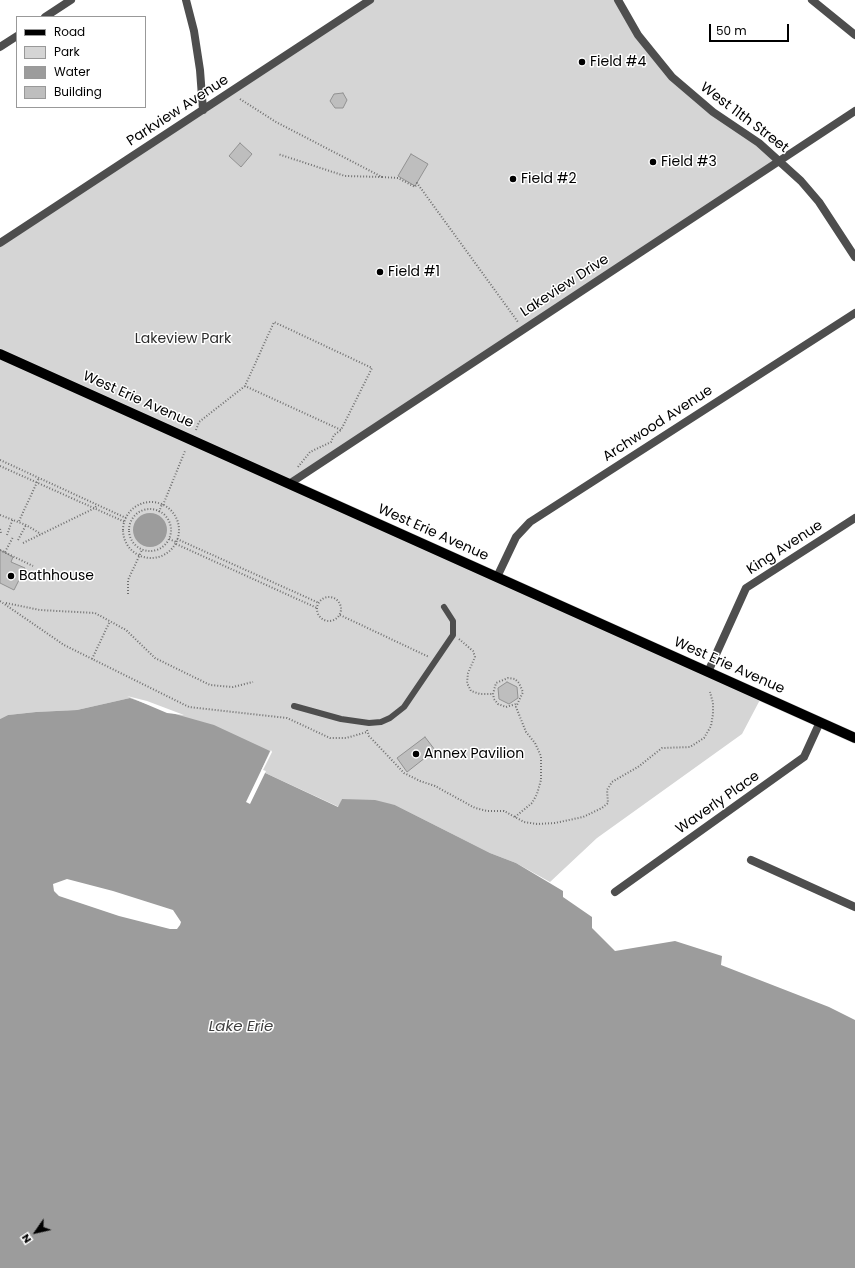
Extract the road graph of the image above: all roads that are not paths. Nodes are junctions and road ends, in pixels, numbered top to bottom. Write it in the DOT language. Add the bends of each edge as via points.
graph roads {
  1 [pos="71,0"];
  2 [pos="186,0"];
  3 [pos="370,0"];
  4 [pos="618,0"];
  5 [pos="812,0"];
  6 [pos="47,16"];
  7 [pos="855,35"];
  8 [pos="16,37"];
  9 [pos="0,47"];
  10 [pos="203,110"];
  11 [pos="855,111"];
  12 [pos="780,160"];
  13 [pos="0,242"];
  14 [pos="855,258"];
  15 [pos="855,313"];
  16 [pos="0,354"];
  17 [pos="289,484"];
  18 [pos="855,518"];
  19 [pos="497,577"];
  20 [pos="444,607"];
  21 [pos="708,672"];
  22 [pos="294,706"];
  23 [pos="820,722"];
  24 [pos="855,738"];
  25 [pos="751,860"];
  26 [pos="615,892"];
  27 [pos="855,907"];
  1 -- 6 [label="street"];
  2 -- 10 [label="street" via="194,31"];
  3 -- 10 [label="street, Parkview Avenue"];
  4 -- 12 [label="street, West 11th Street" via="638,35 672,77 713,112"];
  5 -- 7 [label="street"];
  8 -- 9 [label="street"];
  10 -- 13 [label="street, Parkview Avenue"];
  11 -- 12 [label="street, Lakeview Drive"];
  12 -- 14 [label="street, West 11th Street" via="819,202"];
  12 -- 17 [label="street, Lakeview Drive"];
  15 -- 19 [label="street, Archwood Avenue" via="530,522 516,537"];
  16 -- 17 [label="main road, West Erie Avenue"];
  17 -- 19 [label="main road, West Erie Avenue"];
  18 -- 21 [label="street, King Avenue" via="746,588"];
  19 -- 21 [label="main road, West Erie Avenue"];
  20 -- 22 [label="lane" via="453,621 453,635 404,707 390,718 369,723 341,719"];
  21 -- 23 [label="main road, West Erie Avenue"];
  23 -- 24 [label="main road, West Erie Avenue"];
  23 -- 26 [label="street, Waverly Place" via="804,757"];
  25 -- 27 [label="street"];
}
